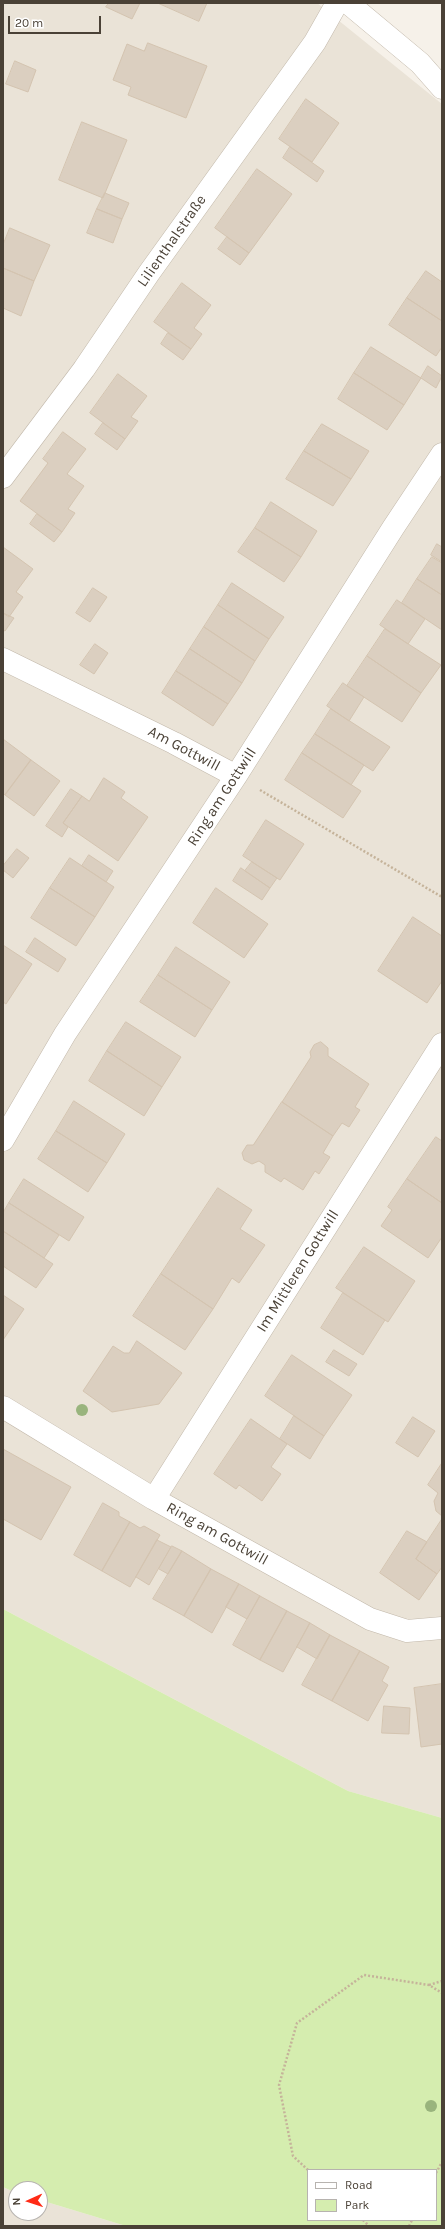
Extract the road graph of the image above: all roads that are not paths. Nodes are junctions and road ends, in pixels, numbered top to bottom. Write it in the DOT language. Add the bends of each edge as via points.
graph roads {
  1 [pos="337,3"];
  2 [pos="348,3"];
  3 [pos="442,88"];
  4 [pos="442,454"];
  5 [pos="3,477"];
  6 [pos="3,659"];
  7 [pos="236,776"];
  8 [pos="442,1044"];
  9 [pos="3,1140"];
  10 [pos="3,1407"];
  11 [pos="154,1499"];
  12 [pos="442,1628"];
  1 -- 5 [label="street, Lilienthalstraße" via="315,42 149,273 84,369"];
  2 -- 3 [label="street" via="420,63"];
  4 -- 7 [label="street, Ring am Gottwill" via="392,528"];
  6 -- 7 [label="street, Am Gottwill"];
  7 -- 9 [label="street, Ring am Gottwill" via="65,1034"];
  8 -- 11 [label="street, Im Mittleren Gottwill"];
  10 -- 11 [label="street, Ring am Gottwill"];
  11 -- 12 [label="street, Ring am Gottwill" via="370,1619 407,1631"];
}
